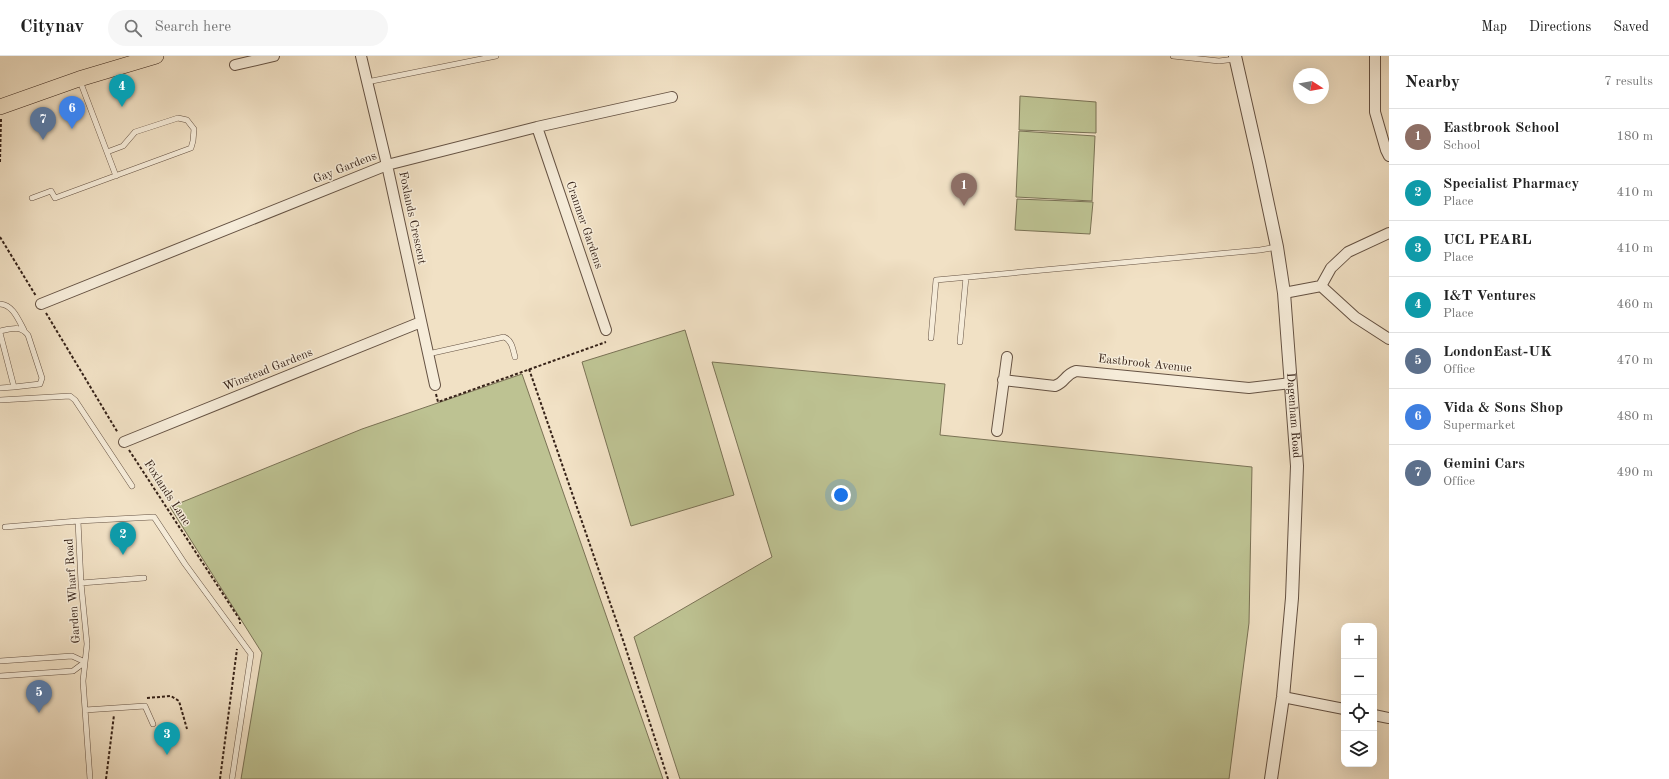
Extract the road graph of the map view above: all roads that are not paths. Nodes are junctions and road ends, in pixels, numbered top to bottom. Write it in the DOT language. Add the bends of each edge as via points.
graph roads {
  1 [pos="156,56"];
  2 [pos="274,56"];
  3 [pos="361,56"];
  4 [pos="496,56"];
  5 [pos="1173,56"];
  6 [pos="1375,56"];
  7 [pos="1235,57"];
  8 [pos="235,65"];
  9 [pos="79,79"];
  10 [pos="367,82"];
  11 [pos="672,97"];
  12 [pos="1,106"];
  13 [pos="537,127"];
  14 [pos="107,152"];
  15 [pos="1389,156"];
  16 [pos="387,165"];
  17 [pos="116,176"];
  18 [pos="32,198"];
  19 [pos="1389,232"];
  20 [pos="1277,247"];
  21 [pos="966,277"];
  22 [pos="1321,286"];
  23 [pos="1284,293"];
  24 [pos="0,304"];
  25 [pos="41,304"];
  26 [pos="421,322"];
  27 [pos="24,330"];
  28 [pos="606,330"];
  29 [pos="0,332"];
  30 [pos="931,338"];
  31 [pos="1389,339"];
  32 [pos="960,342"];
  33 [pos="428,354"];
  34 [pos="515,357"];
  35 [pos="1007,357"];
  36 [pos="1003,380"];
  37 [pos="1291,383"];
  38 [pos="435,385"];
  39 [pos="14,387"];
  40 [pos="0,388"];
  41 [pos="0,400"];
  42 [pos="997,431"];
  43 [pos="124,442"];
  44 [pos="132,486"];
  45 [pos="78,521"];
  46 [pos="5,527"];
  47 [pos="144,578"];
  48 [pos="81,583"];
  49 [pos="0,661"];
  50 [pos="85,662"];
  51 [pos="0,676"];
  52 [pos="1283,697"];
  53 [pos="1341,709"];
  54 [pos="85,710"];
  55 [pos="1377,716"];
  56 [pos="1389,718"];
  57 [pos="153,724"];
  58 [pos="90,779"];
  59 [pos="232,779"];
  60 [pos="1271,779"];
  1 -- 9 [label="main road"];
  2 -- 8 [label="street"];
  3 -- 10 [label="street, Foxlands Crescent"];
  4 -- 10 [label="lane"];
  5 -- 7 [label="lane" via="1219,61"];
  6 -- 15 [label="street" via="1375,112"];
  7 -- 20 [label="street, Dagenham Road"];
  9 -- 12 [label="main road"];
  9 -- 14 [label="lane"];
  10 -- 16 [label="street, Foxlands Crescent"];
  11 -- 13 [label="street, Gay Gardens"];
  13 -- 16 [label="street, Gay Gardens"];
  13 -- 28 [label="street, Cranmer Gardens"];
  14 -- 17 [label="lane"];
  14 -- 17 [label="lane" via="122,146 135,132 178,118 187,120 194,129 191,148"];
  16 -- 25 [label="street, Gay Gardens"];
  16 -- 26 [label="street, Foxlands Crescent"];
  17 -- 18 [label="lane" via="55,198 51,191"];
  19 -- 22 [label="street" via="1348,252 1331,268"];
  20 -- 21 [label="lane"];
  20 -- 23 [label="street, Dagenham Road"];
  21 -- 30 [label="lane" via="936,280"];
  21 -- 32 [label="lane"];
  22 -- 23 [label="street"];
  22 -- 31 [label="street" via="1355,317"];
  23 -- 37 [label="street, Dagenham Road"];
  24 -- 27 [label="lane" via="9,307 15,313"];
  26 -- 33 [label="street, Foxlands Crescent"];
  26 -- 43 [label="street, Winstead Gardens"];
  27 -- 29 [label="lane" via="18,327"];
  27 -- 39 [label="lane" via="28,335 42,382"];
  29 -- 39 [label="lane"];
  33 -- 34 [label="lane" via="504,337 511,343"];
  33 -- 38 [label="street, Foxlands Crescent"];
  35 -- 36 [label="street"];
  36 -- 37 [label="street, Eastbrook Avenue" via="1055,386 1062,384 1068,374 1076,371 1249,388"];
  36 -- 42 [label="street"];
  37 -- 52 [label="street, Dagenham Road" via="1297,466 1296,511 1292,598"];
  39 -- 40 [label="lane"];
  41 -- 44 [label="lane" via="70,396"];
  45 -- 46 [label="lane"];
  45 -- 48 [label="lane, Garden Wharf Road"];
  45 -- 59 [label="lane" via="154,517 251,654"];
  47 -- 48 [label="lane"];
  48 -- 50 [label="lane, Garden Wharf Road" via="87,644"];
  49 -- 50 [label="lane" via="72,656"];
  50 -- 51 [label="lane" via="73,671"];
  50 -- 54 [label="lane, Garden Wharf Road"];
  52 -- 53 [label="street"];
  52 -- 60 [label="street, Dagenham Road"];
  54 -- 57 [label="lane" via="145,706"];
  54 -- 58 [label="lane, Garden Wharf Road"];
  55 -- 56 [label="street"];
}
